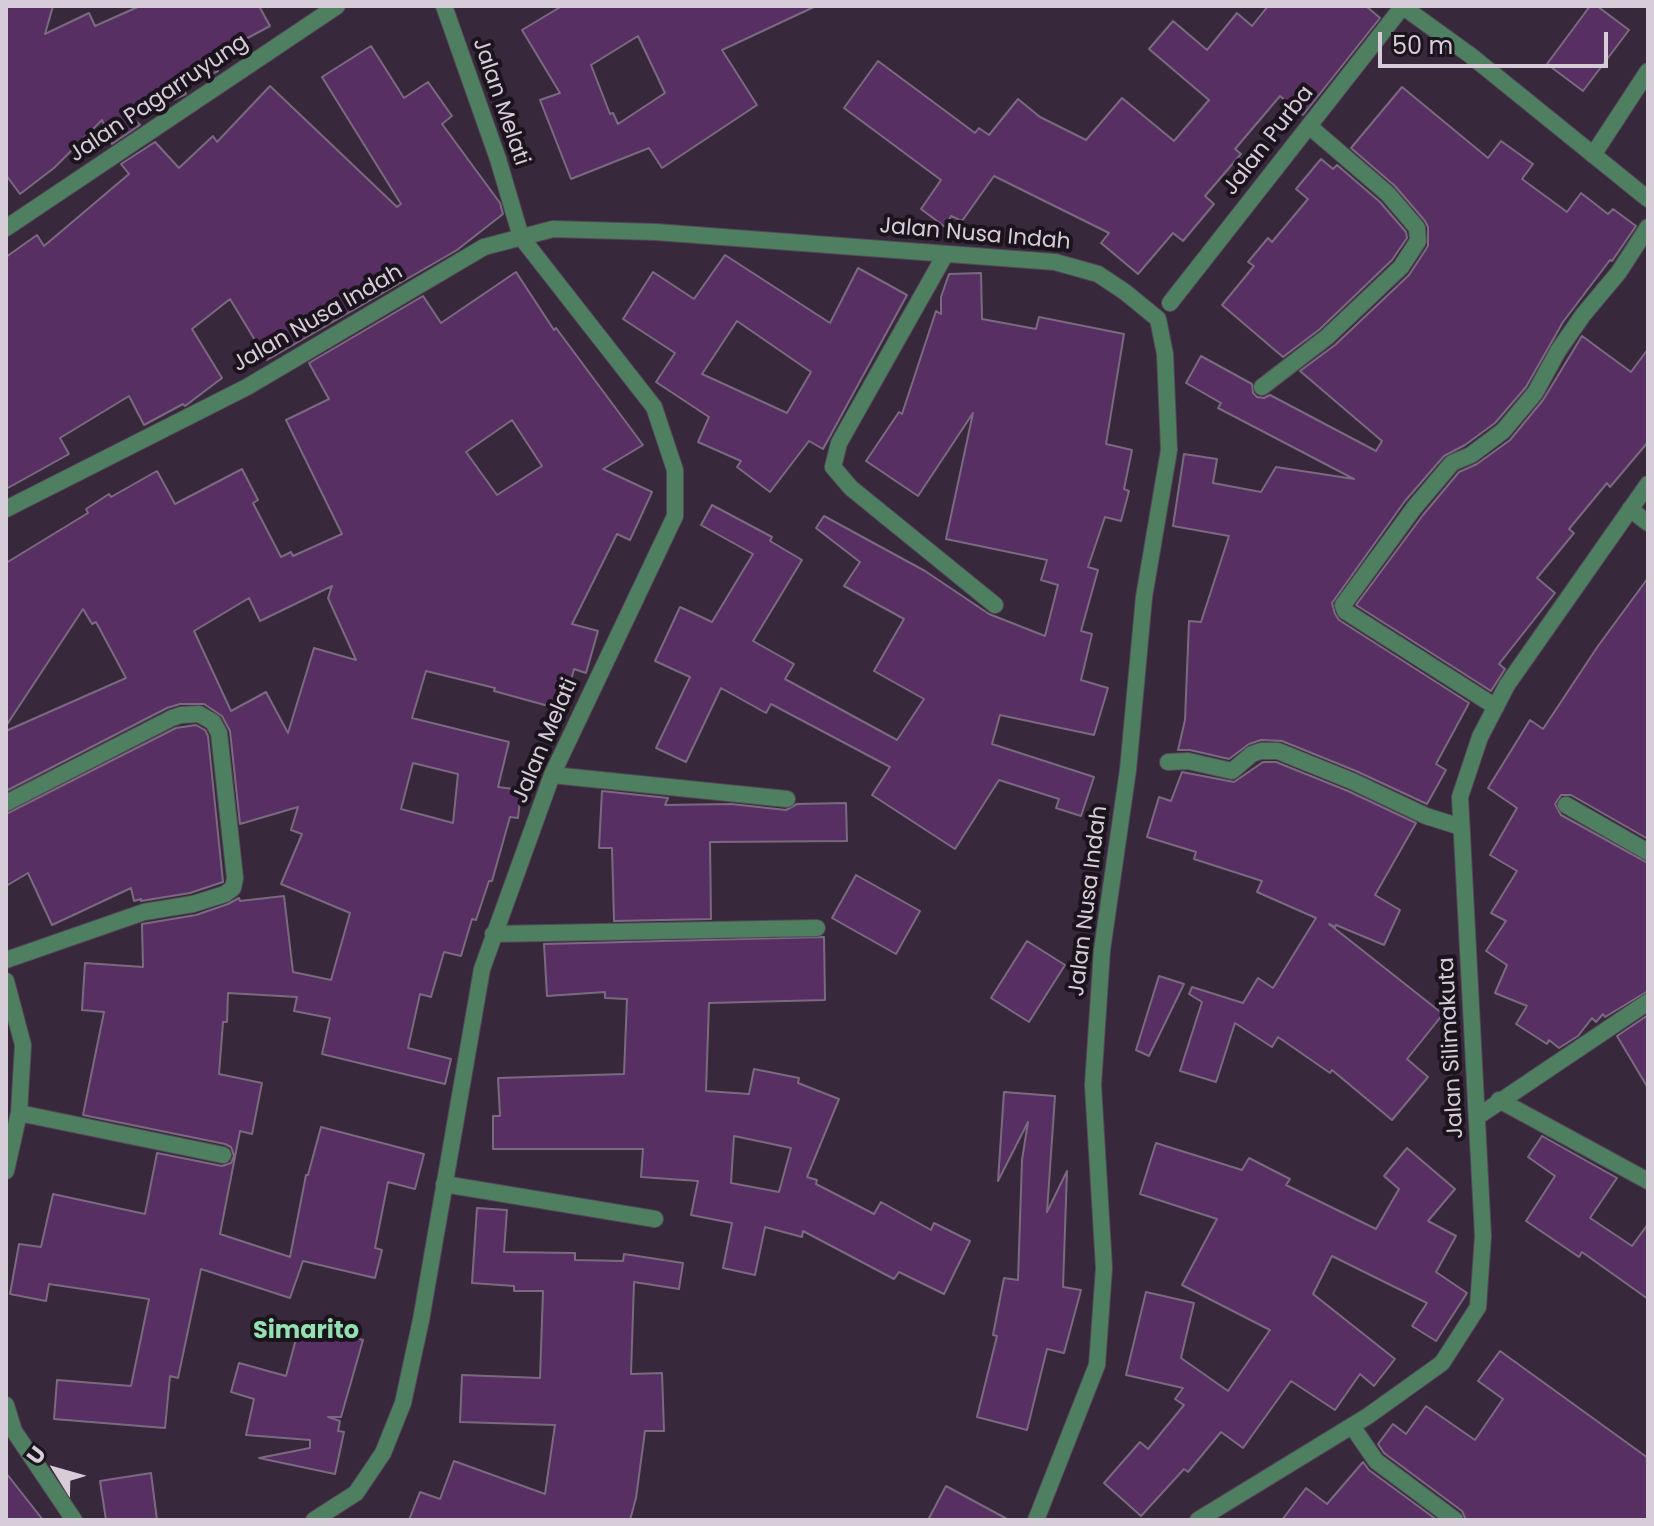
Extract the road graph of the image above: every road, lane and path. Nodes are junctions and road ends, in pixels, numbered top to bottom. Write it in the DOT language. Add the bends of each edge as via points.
graph roads {
  1 [pos="337,6"];
  2 [pos="444,6"];
  3 [pos="1402,6"];
  4 [pos="1648,71"];
  5 [pos="1309,126"];
  6 [pos="1593,155"];
  7 [pos="1648,199"];
  8 [pos="1648,227"];
  9 [pos="6,228"];
  10 [pos="521,237"];
  11 [pos="945,255"];
  12 [pos="1170,303"];
  13 [pos="1262,387"];
  14 [pos="1648,484"];
  15 [pos="6,509"];
  16 [pos="1630,509"];
  17 [pos="1648,523"];
  18 [pos="995,605"];
  19 [pos="1496,707"];
  20 [pos="1168,762"];
  21 [pos="552,775"];
  22 [pos="787,799"];
  23 [pos="6,803"];
  24 [pos="1566,805"];
  25 [pos="1461,827"];
  26 [pos="1648,852"];
  27 [pos="817,928"];
  28 [pos="493,934"];
  29 [pos="6,960"];
  30 [pos="6,981"];
  31 [pos="1648,1002"];
  32 [pos="1499,1100"];
  33 [pos="19,1113"];
  34 [pos="1477,1117"];
  35 [pos="223,1155"];
  36 [pos="6,1171"];
  37 [pos="1648,1181"];
  38 [pos="444,1184"];
  39 [pos="655,1219"];
  40 [pos="6,1405"];
  41 [pos="1352,1426"];
  42 [pos="74,1520"];
  43 [pos="314,1520"];
  44 [pos="1036,1520"];
  45 [pos="1198,1520"];
  46 [pos="1455,1520"];
  1 -- 9 [label="street, Jalan Pagarruyung"];
  2 -- 10 [label="street, Jalan Melati"];
  3 -- 5 [label="street, Jalan Purba"];
  3 -- 6 [label="street"];
  4 -- 6 [label="street"];
  5 -- 12 [label="street, Jalan Purba"];
  5 -- 13 [label="street" via="1388,194 1417,228 1418,241 1401,267 1327,337"];
  6 -- 7 [label="street"];
  8 -- 19 [label="street" via="1558,351 1535,393 1503,431 1452,463 1343,605"];
  10 -- 11 [label="street, Jalan Nusa Indah" via="553,229 656,232"];
  10 -- 15 [label="street, Jalan Nusa Indah" via="484,247 247,387"];
  10 -- 21 [label="street, Jalan Melati" via="654,407 675,470 675,516"];
  11 -- 18 [label="street" via="839,443 833,467 851,488"];
  11 -- 44 [label="street, Jalan Nusa Indah" via="1055,262 1098,274 1158,319 1165,354 1169,450 1144,597 1100,980 1093,1085 1104,1268 1097,1365"];
  14 -- 16 [label="street, Jalan Silimakuta"];
  16 -- 17 [label="street"];
  16 -- 19 [label="street, Jalan Silimakuta"];
  19 -- 25 [label="street, Jalan Silimakuta" via="1460,797"];
  20 -- 25 [label="street" via="1232,771 1252,754 1278,751"];
  21 -- 22 [label="street"];
  21 -- 28 [label="street, Jalan Melati"];
  23 -- 29 [label="street" via="172,718 203,716 219,733 235,883 229,892 144,912"];
  24 -- 26 [label="street"];
  25 -- 34 [label="street, Jalan Silimakuta"];
  27 -- 28 [label="street"];
  28 -- 38 [label="street, Jalan Melati" via="482,969"];
  30 -- 33 [label="street" via="23,1045"];
  31 -- 32 [label="street"];
  32 -- 34 [label="street"];
  32 -- 37 [label="street"];
  33 -- 35 [label="street"];
  33 -- 36 [label="street"];
  34 -- 41 [label="street, Jalan Silimakuta" via="1483,1236 1478,1307 1442,1363"];
  38 -- 39 [label="street"];
  38 -- 43 [label="street, Jalan Melati" via="403,1403 383,1453 356,1493"];
  40 -- 42 [label="street" via="14,1431"];
  41 -- 45 [label="street, Jalan Silimakuta"];
  41 -- 46 [label="street" via="1376,1461"];
}
